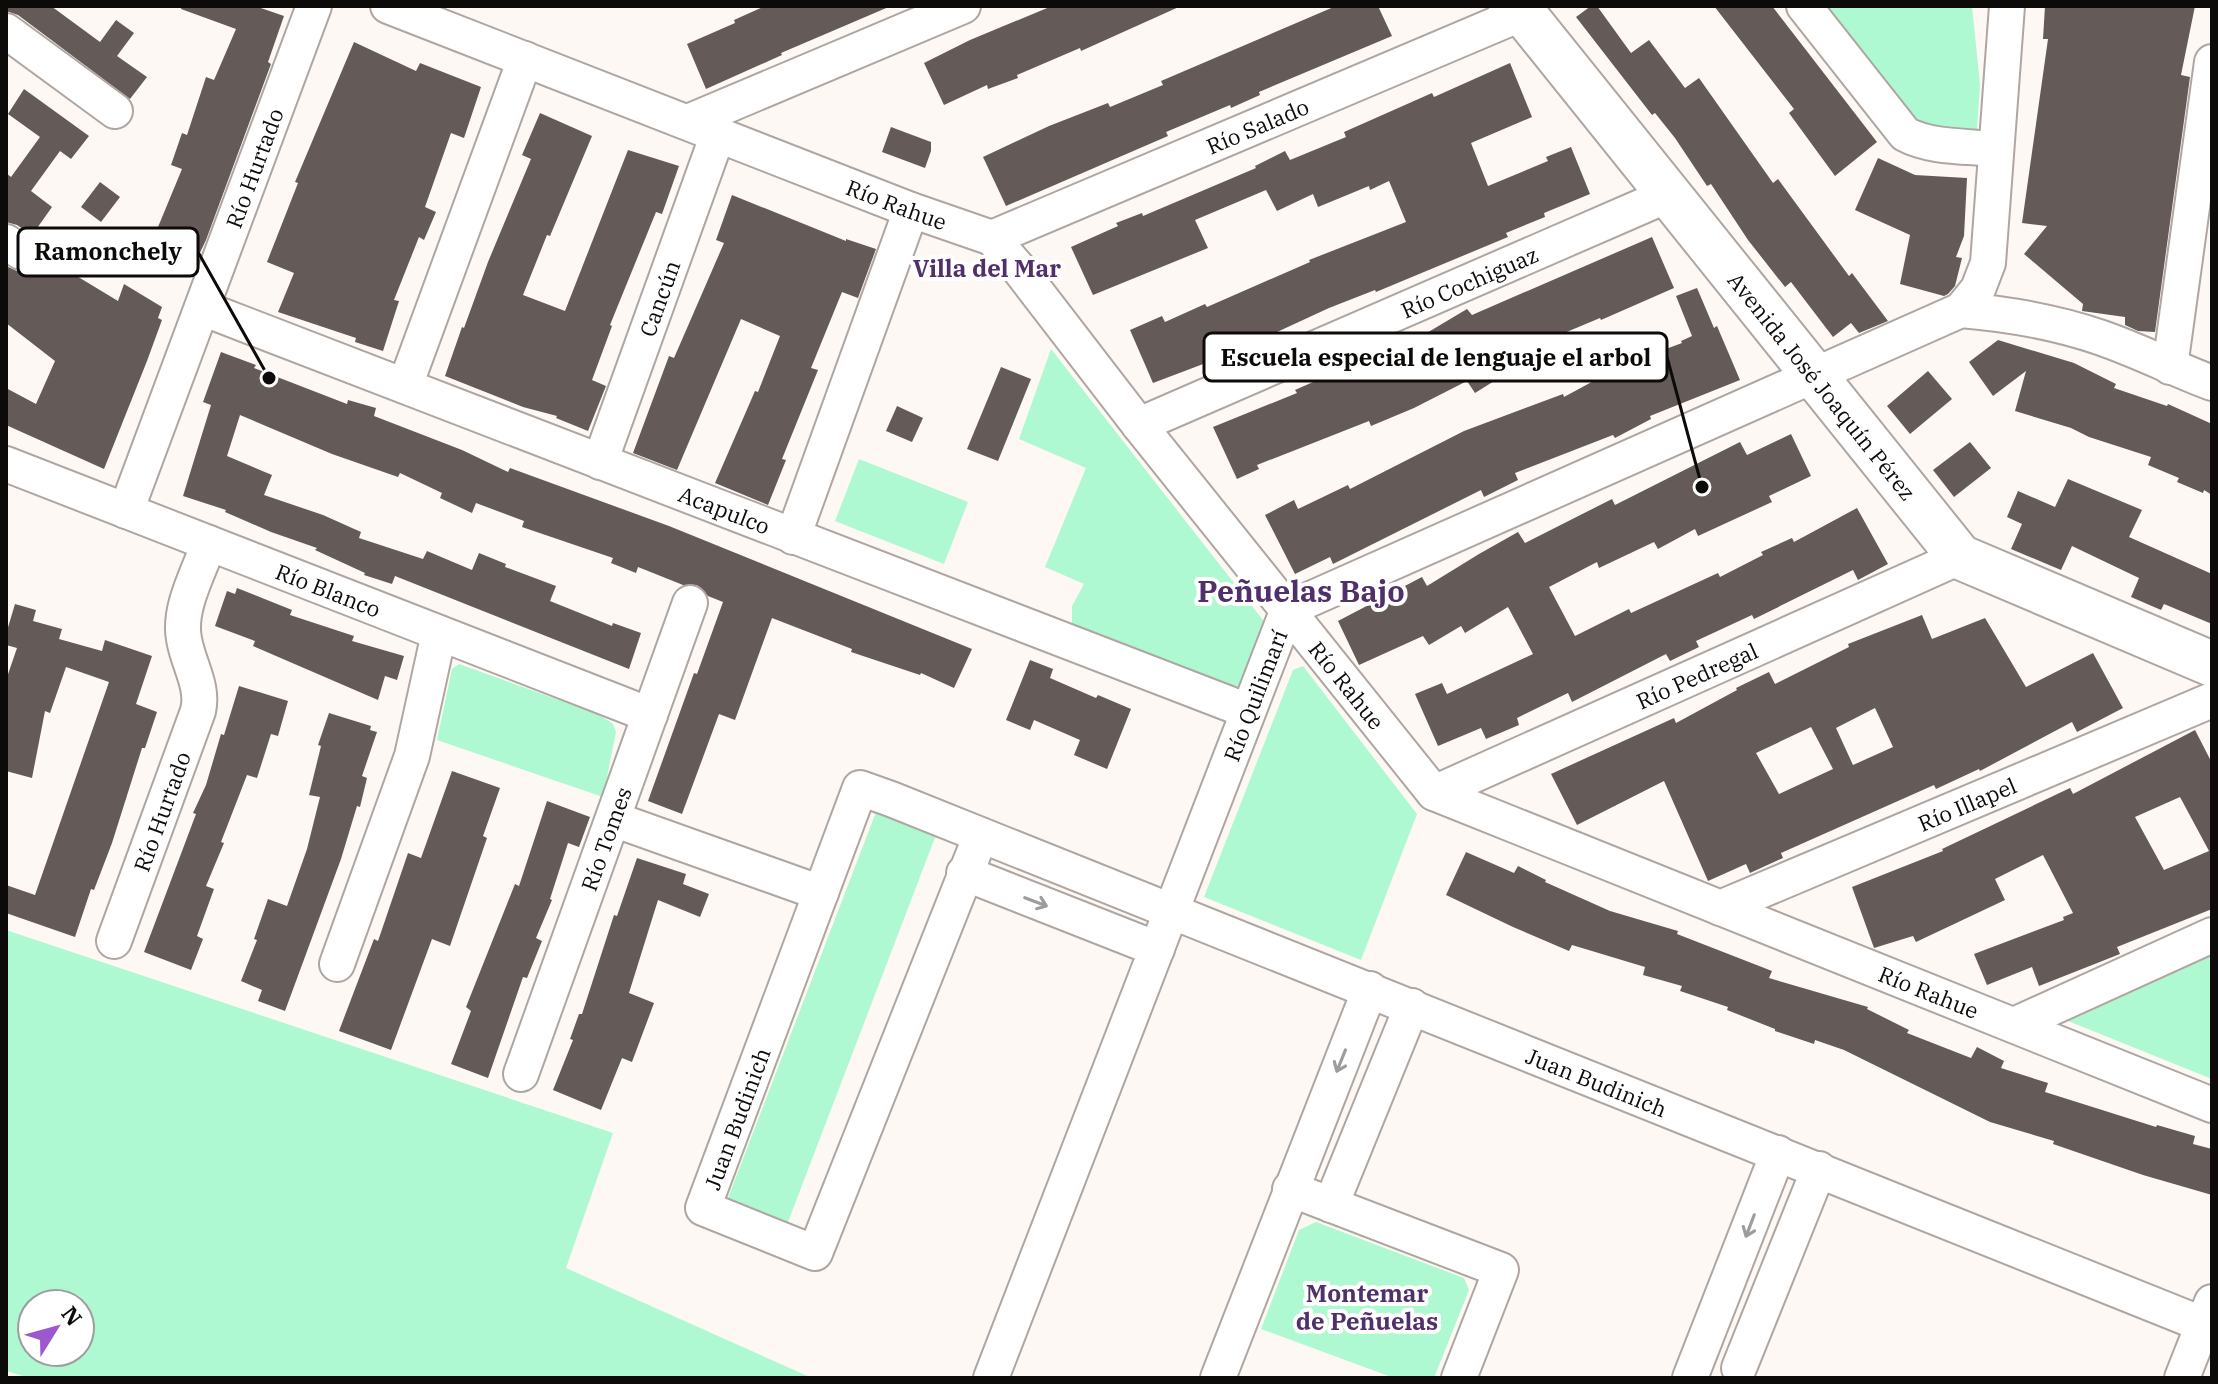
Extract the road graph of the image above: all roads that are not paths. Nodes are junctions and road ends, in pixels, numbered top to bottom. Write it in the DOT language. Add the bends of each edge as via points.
graph roads {
  1 [pos="314,6"];
  2 [pos="390,6"];
  3 [pos="963,6"];
  4 [pos="1804,6"];
  5 [pos="1991,6"];
  6 [pos="2007,6"];
  7 [pos="1517,9"];
  8 [pos="6,31"];
  9 [pos="525,59"];
  10 [pos="2212,62"];
  11 [pos="2002,64"];
  12 [pos="115,111"];
  13 [pos="703,128"];
  14 [pos="1995,149"];
  15 [pos="1668,195"];
  16 [pos="911,210"];
  17 [pos="992,238"];
  18 [pos="1988,263"];
  19 [pos="202,308"];
  20 [pos="1961,310"];
  21 [pos="2030,319"];
  22 [pos="2170,367"];
  23 [pos="1813,375"];
  24 [pos="2212,383"];
  25 [pos="405,386"];
  26 [pos="1139,425"];
  27 [pos="600,462"];
  28 [pos="6,464"];
  29 [pos="126,511"];
  30 [pos="793,537"];
  31 [pos="209,543"];
  32 [pos="1960,557"];
  33 [pos="690,603"];
  34 [pos="1288,609"];
  35 [pos="439,633"];
  36 [pos="2212,664"];
  37 [pos="2212,700"];
  38 [pos="1248,711"];
  39 [pos="650,715"];
  40 [pos="1434,793"];
  41 [pos="613,819"];
  42 [pos="981,835"];
  43 [pos="964,873"];
  44 [pos="821,893"];
  45 [pos="1720,908"];
  46 [pos="1172,909"];
  47 [pos="2212,935"];
  48 [pos="114,941"];
  49 [pos="1157,949"];
  50 [pos="337,964"];
  51 [pos="1370,989"];
  52 [pos="1412,1006"];
  53 [pos="2014,1025"];
  54 [pos="521,1074"];
  55 [pos="2212,1105"];
  56 [pos="1778,1153"];
  57 [pos="1819,1169"];
  58 [pos="1290,1189"];
  59 [pos="1331,1205"];
  60 [pos="2209,1318"];
  61 [pos="1695,1366"];
  62 [pos="1751,1373"];
  63 [pos="991,1378"];
  64 [pos="1218,1378"];
  65 [pos="1459,1378"];
  66 [pos="2182,1378"];
  1 -- 19 [label="street, Río Hurtado"];
  2 -- 9 [label="street, Río Rahue"];
  3 -- 13 [label="street"];
  4 -- 14 [label="street" via="1905,134 1918,141"];
  5 -- 11 [label="street"];
  6 -- 11 [label="street"];
  7 -- 15 [label="main road, Avenida José Joaquín Pérez"];
  7 -- 17 [label="street, Río Salado"];
  8 -- 12 [label="street"];
  9 -- 13 [label="street, Río Rahue"];
  9 -- 25 [label="street"];
  10 -- 22 [label="street"];
  11 -- 14 [label="street"];
  13 -- 16 [label="street, Río Rahue"];
  13 -- 27 [label="street, Cancún"];
  14 -- 18 [label="street"];
  15 -- 23 [label="main road, Avenida José Joaquín Pérez"];
  15 -- 26 [label="street, Río Cochiguaz"];
  16 -- 17 [label="street, Río Rahue"];
  16 -- 30 [label="street"];
  17 -- 26 [label="street, Río Rahue"];
  18 -- 20 [label="street" via="1978,289"];
  18 -- 21 [label="street" via="2000,291"];
  19 -- 25 [label="street, Acapulco"];
  19 -- 29 [label="street, Río Hurtado"];
  20 -- 21 [label="street"];
  20 -- 23 [label="street, Río Quilimarí"];
  21 -- 22 [label="street" via="2101,338"];
  22 -- 24 [label="street"];
  23 -- 32 [label="main road, Avenida José Joaquín Pérez"];
  23 -- 34 [label="street, Río Quilimarí"];
  25 -- 27 [label="street, Acapulco"];
  26 -- 34 [label="street, Río Rahue"];
  27 -- 30 [label="street, Acapulco"];
  28 -- 29 [label="street, Río Blanco"];
  29 -- 31 [label="street, Río Blanco"];
  30 -- 38 [label="street, Acapulco"];
  31 -- 35 [label="street, Río Blanco"];
  31 -- 48 [label="street, Río Hurtado" via="183,627 201,697 198,711"];
  32 -- 36 [label="main road, Avenida José Joaquín Pérez"];
  32 -- 40 [label="street, Río Pedregal"];
  33 -- 39 [label="street, Río Tomes"];
  34 -- 38 [label="street, Río Quilimarí"];
  34 -- 40 [label="street, Río Rahue"];
  35 -- 39 [label="street, Río Blanco"];
  35 -- 50 [label="street" via="412,756"];
  37 -- 45 [label="street, Río Illapel"];
  38 -- 46 [label="street, Río Quilimarí"];
  39 -- 41 [label="street, Río Tomes"];
  40 -- 45 [label="street, Río Rahue"];
  41 -- 44 [label="street"];
  41 -- 54 [label="street, Río Tomes"];
  42 -- 43 [label="street, Juan Budinich"];
  42 -- 44 [label="street, Juan Budinich" via="860,788"];
  42 -- 46 [label="street, Juan Budinich"];
  43 -- 44 [label="street, Juan Budinich" via="815,1253 703,1208"];
  43 -- 49 [label="street, one-way"];
  45 -- 53 [label="street, Río Rahue"];
  46 -- 49 [label="street, Río Quilimarí"];
  46 -- 51 [label="street, Juan Budinich"];
  47 -- 53 [label="street"];
  49 -- 63 [label="street, Río Quilimarí"];
  51 -- 52 [label="street, Juan Budinich"];
  51 -- 58 [label="street, one-way"];
  52 -- 56 [label="street, Juan Budinich"];
  52 -- 59 [label="street"];
  53 -- 55 [label="street, Río Rahue"];
  56 -- 57 [label="street, Juan Budinich"];
  56 -- 61 [label="street, one-way"];
  57 -- 60 [label="street, Juan Budinich"];
  57 -- 62 [label="street"];
  58 -- 59 [label="street"];
  58 -- 64 [label="street"];
  59 -- 65 [label="street" via="1501,1270"];
  60 -- 66 [label="street"];
  61 -- 62 [label="street"];
}
